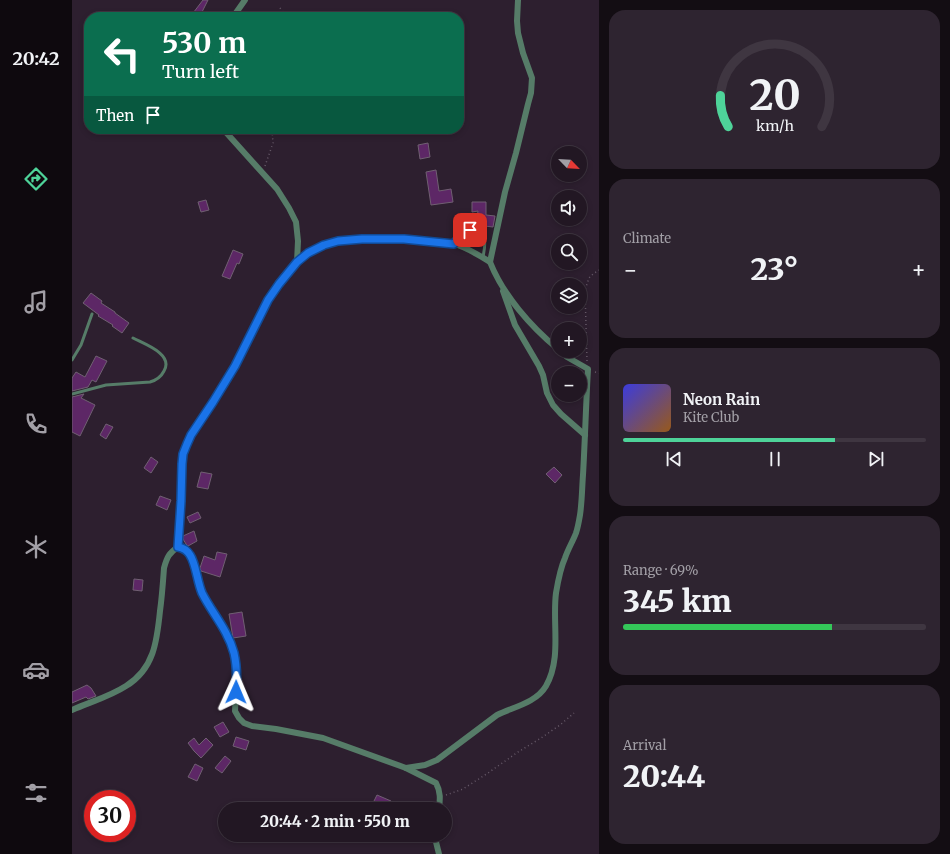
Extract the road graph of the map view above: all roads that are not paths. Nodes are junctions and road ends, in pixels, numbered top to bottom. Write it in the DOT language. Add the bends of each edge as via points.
graph roads {
  1 [pos="245,0"];
  2 [pos="518,0"];
  3 [pos="237,12"];
  4 [pos="228,134"];
  5 [pos="454,244"];
  6 [pos="482,258"];
  7 [pos="297,262"];
  8 [pos="490,262"];
  9 [pos="501,286"];
  10 [pos="92,314"];
  11 [pos="133,338"];
  12 [pos="551,343"];
  13 [pos="569,358"];
  14 [pos="72,360"];
  15 [pos="72,394"];
  16 [pos="585,435"];
  17 [pos="178,547"];
  18 [pos="72,710"];
  19 [pos="406,768"];
  20 [pos="440,802"];
  21 [pos="436,842"];
  22 [pos="439,854"];
  1 -- 3 [label="street"];
  2 -- 8 [label="street" via="518,33 532,78 531,93"];
  4 -- 7 [label="street" via="277,189 289,208 296,222"];
  5 -- 6 [label="street"];
  5 -- 6 [label="lane" via="464,232 476,231 484,239"];
  5 -- 7 [label="street" via="404,239 338,241 308,253"];
  6 -- 8 [label="street"];
  7 -- 17 [label="street" via="268,300 235,366 187,444 182,464"];
  8 -- 9 [label="street"];
  9 -- 12 [label="street" via="529,323"];
  9 -- 16 [label="street" via="515,325 543,375 552,405"];
  10 -- 14 [label="lane" via="82,345"];
  11 -- 15 [label="lane" via="165,358 166,368 161,376 150,382 106,385"];
  13 -- 16 [label="street" via="588,369"];
  16 -- 19 [label="street" via="580,513 577,531 560,574 556,599 554,663 545,687 530,701 492,719 437,760"];
  17 -- 18 [label="street" via="168,556 164,568 158,635 146,668 126,686"];
  17 -- 19 [label="street" via="188,551 192,557 202,591 230,642 237,672 235,711 244,723 323,738"];
  19 -- 20 [label="street" via="436,783"];
  21 -- 22 [label="street"];
}
